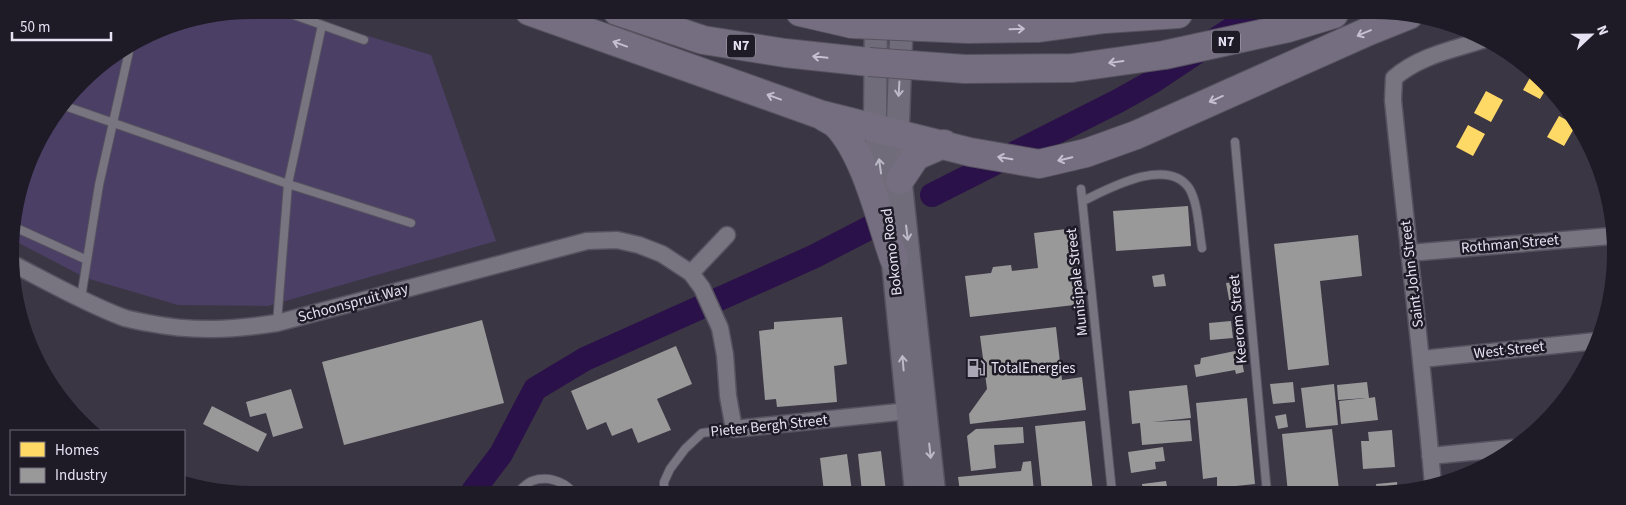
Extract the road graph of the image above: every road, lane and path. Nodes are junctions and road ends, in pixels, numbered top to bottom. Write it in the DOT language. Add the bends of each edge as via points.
graph roads {
  1 [pos="305,19"];
  2 [pos="552,19"];
  3 [pos="638,19"];
  4 [pos="864,19"];
  5 [pos="873,19"];
  6 [pos="901,19"];
  7 [pos="1105,19"];
  8 [pos="1318,19"];
  9 [pos="1396,20"];
  10 [pos="322,25"];
  11 [pos="364,40"];
  12 [pos="1476,42"];
  13 [pos="128,55"];
  14 [pos="69,107"];
  15 [pos="820,114"];
  16 [pos="113,123"];
  17 [pos="886,130"];
  18 [pos="1235,142"];
  19 [pos="944,144"];
  20 [pos="900,180"];
  21 [pos="288,184"];
  22 [pos="1081,188"];
  23 [pos="1083,201"];
  24 [pos="411,223"];
  25 [pos="20,230"];
  26 [pos="727,235"];
  27 [pos="1607,236"];
  28 [pos="1202,248"];
  29 [pos="1409,253"];
  30 [pos="894,259"];
  31 [pos="87,260"];
  32 [pos="19,267"];
  33 [pos="691,273"];
  34 [pos="81,298"];
  35 [pos="277,323"];
  36 [pos="1589,342"];
  37 [pos="1422,359"];
  38 [pos="916,411"];
  39 [pos="734,429"];
  40 [pos="1499,449"];
  41 [pos="1430,456"];
  42 [pos="1432,478"];
  43 [pos="525,486"];
  44 [pos="568,486"];
  45 [pos="664,486"];
  46 [pos="916,486"];
  47 [pos="933,486"];
  48 [pos="1111,486"];
  49 [pos="1266,486"];
  1 -- 10 [label="lane"];
  15 -- 2 [label="highway, one-way"];
  8 -- 3 [label="highway, N7, one-way, bridge" via="1164,55 1072,68 965,69 785,53 703,40"];
  4 -- 17 [label="main road, Bokomo Road"];
  5 -- 7 [label="highway, one-way, bridge" via="968,29 1039,28"];
  6 -- 17 [label="main road, Bokomo Road, one-way"];
  9 -- 19 [label="highway, one-way" via="1136,135 1086,153 1039,164"];
  10 -- 11 [label="lane"];
  10 -- 21 [label="lane"];
  12 -- 29 [label="street, Saint John Street" via="1418,61 1394,78 1393,100"];
  13 -- 16 [label="lane"];
  14 -- 16 [label="lane"];
  15 -- 17 [label="highway"];
  15 -- 30 [label="highway" via="834,122 862,165"];
  16 -- 21 [label="lane"];
  16 -- 31 [label="lane"];
  17 -- 19 [label="highway"];
  17 -- 20 [label="main road, Bokomo Road"];
  30 -- 17 [label="main road, Bokomo Road, one-way"];
  18 -- 49 [label="lane, Keerom Street"];
  19 -- 20 [label="highway" via="916,156"];
  20 -- 38 [label="main road, Bokomo Road, one-way"];
  21 -- 24 [label="lane"];
  21 -- 35 [label="lane"];
  22 -- 23 [label="lane, Munisipale Street"];
  23 -- 28 [label="lane" via="1130,179 1172,175 1190,189"];
  23 -- 48 [label="lane, Munisipale Street"];
  25 -- 31 [label="lane"];
  26 -- 33 [label="street"];
  27 -- 29 [label="street, Rothman Street"];
  29 -- 37 [label="street, Saint John Street"];
  38 -- 30 [label="main road, Bokomo Road, one-way"];
  31 -- 34 [label="lane"];
  32 -- 34 [label="street, Schoonspruit Way"];
  33 -- 35 [label="street, Schoonspruit Way" via="662,254 639,245 617,240 587,241"];
  33 -- 39 [label="street, Schoonspruit Way" via="702,288 720,328"];
  34 -- 35 [label="street, Schoonspruit Way" via="123,318 170,327 210,330"];
  36 -- 37 [label="street, West Street"];
  37 -- 41 [label="street, Saint John Street"];
  38 -- 39 [label="street, Pieter Bergh Street"];
  38 -- 46 [label="main road, Bokomo Road"];
  38 -- 47 [label="main road, Bokomo Road, one-way"];
  39 -- 45 [label="lane, Pieter Bergh Street" via="702,433 670,469"];
  40 -- 41 [label="street"];
  41 -- 42 [label="street, Saint John Street"];
  43 -- 44 [label="lane" via="531,481 550,479"];
}
